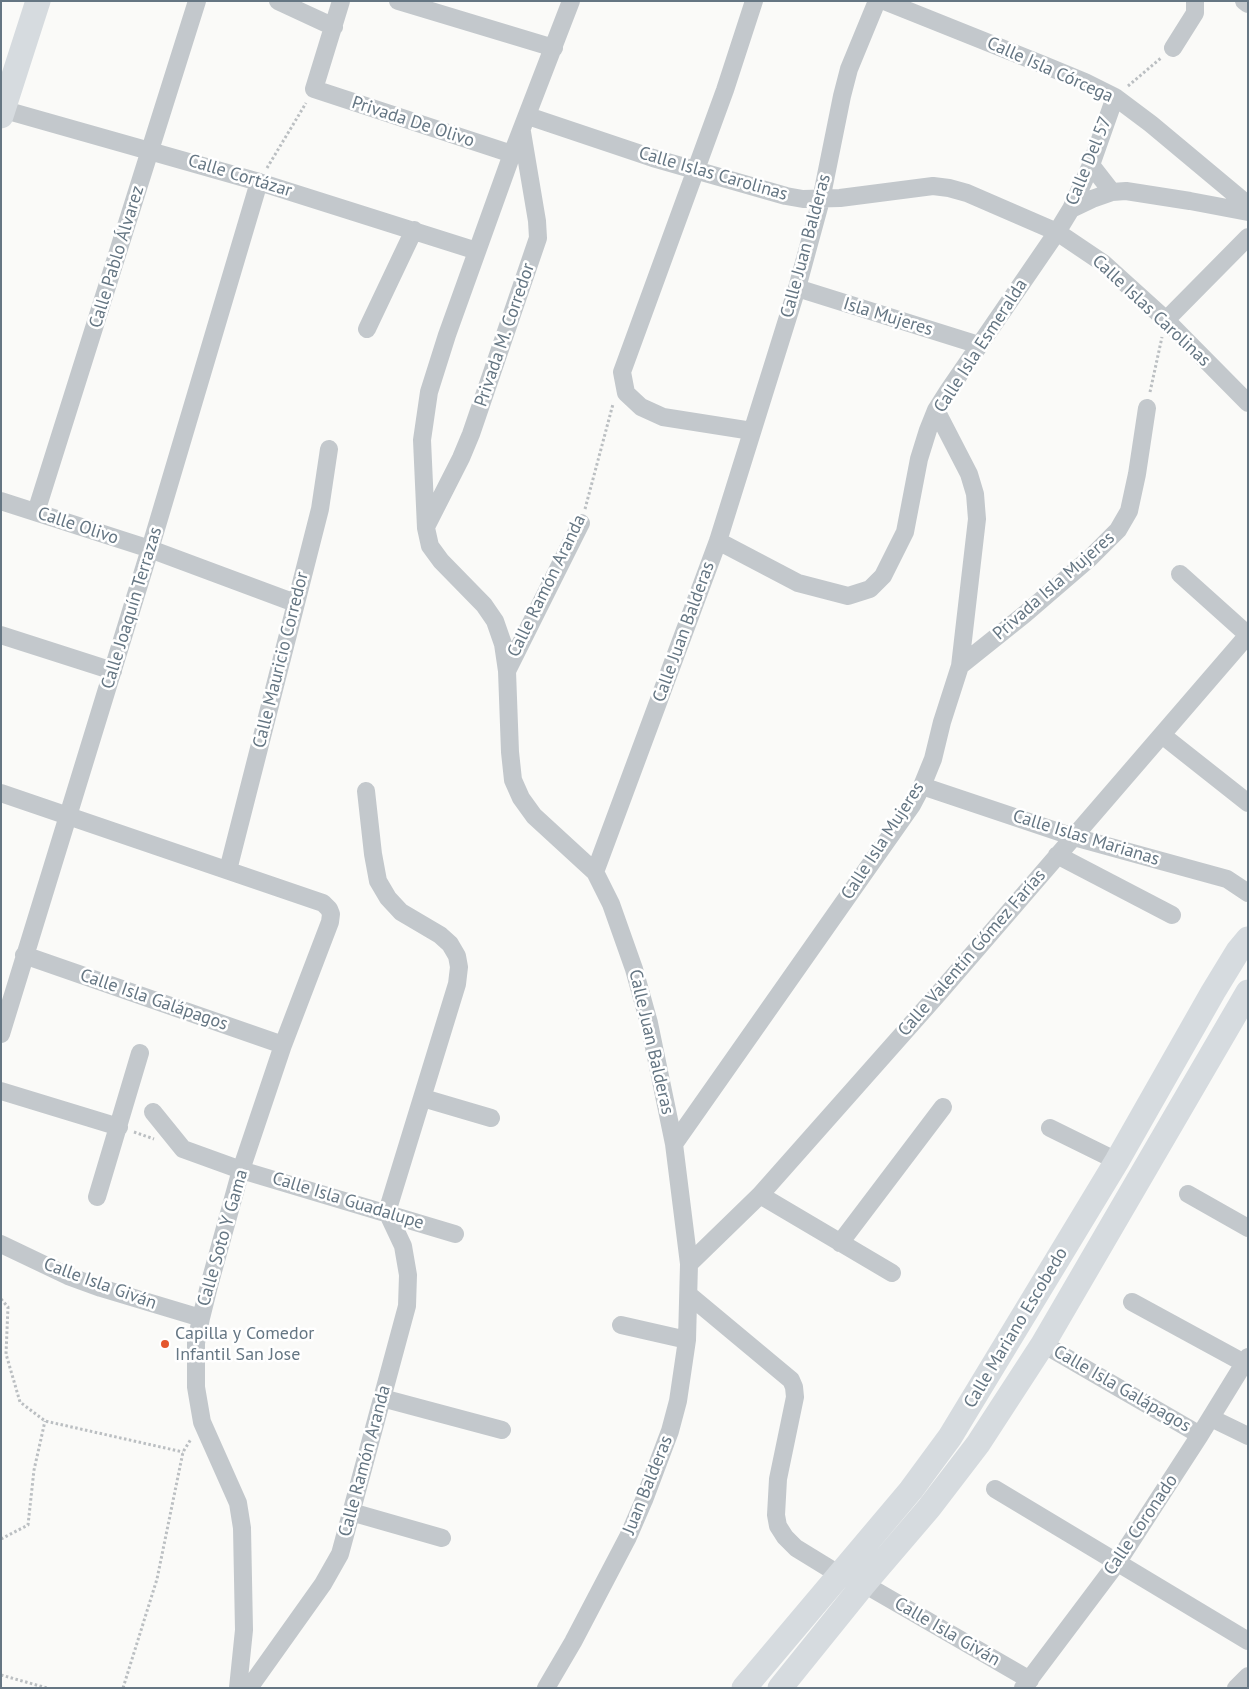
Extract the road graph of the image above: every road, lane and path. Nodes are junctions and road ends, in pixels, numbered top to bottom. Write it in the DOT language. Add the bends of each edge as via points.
graph roads {
  1 [pos="38,1"];
  2 [pos="197,1"];
  3 [pos="278,1"];
  4 [pos="341,1"];
  5 [pos="398,1"];
  6 [pos="572,1"];
  7 [pos="754,1"];
  8 [pos="876,1"];
  9 [pos="884,1"];
  10 [pos="1196,1"];
  11 [pos="1244,1"];
  12 [pos="1248,4"];
  13 [pos="334,26"];
  14 [pos="554,48"];
  15 [pos="1173,48"];
  16 [pos="314,89"];
  17 [pos="1115,97"];
  18 [pos="2,111"];
  19 [pos="525,124"];
  20 [pos="150,150"];
  21 [pos="512,154"];
  22 [pos="1091,165"];
  23 [pos="695,170"];
  24 [pos="259,182"];
  25 [pos="1112,192"];
  26 [pos="821,200"];
  27 [pos="1248,205"];
  28 [pos="1071,209"];
  29 [pos="1248,212"];
  30 [pos="414,230"];
  31 [pos="1057,232"];
  32 [pos="1248,237"];
  33 [pos="477,251"];
  34 [pos="796,288"];
  35 [pos="1166,320"];
  36 [pos="367,329"];
  37 [pos="979,345"];
  38 [pos="622,372"];
  39 [pos="1248,404"];
  40 [pos="1147,408"];
  41 [pos="936,410"];
  42 [pos="752,431"];
  43 [pos="329,449"];
  44 [pos="1,501"];
  45 [pos="36,512"];
  46 [pos="581,523"];
  47 [pos="426,528"];
  48 [pos="718,541"];
  49 [pos="150,549"];
  50 [pos="1180,574"];
  51 [pos="295,603"];
  52 [pos="1,635"];
  53 [pos="1248,635"];
  54 [pos="960,666"];
  55 [pos="113,671"];
  56 [pos="506,671"];
  57 [pos="1162,735"];
  58 [pos="922,786"];
  59 [pos="366,791"];
  60 [pos="1,793"];
  61 [pos="1248,803"];
  62 [pos="68,815"];
  63 [pos="1074,837"];
  64 [pos="1057,855"];
  65 [pos="228,870"];
  66 [pos="595,872"];
  67 [pos="1248,892"];
  68 [pos="1172,915"];
  69 [pos="1248,939"];
  70 [pos="24,955"];
  71 [pos="1248,992"];
  72 [pos="1,1034"];
  73 [pos="283,1045"];
  74 [pos="140,1053"];
  75 [pos="1,1091"];
  76 [pos="423,1098"];
  77 [pos="943,1107"];
  78 [pos="153,1112"];
  79 [pos="491,1118"];
  80 [pos="119,1127"];
  81 [pos="1050,1128"];
  82 [pos="674,1144"];
  83 [pos="1117,1161"];
  84 [pos="242,1170"];
  85 [pos="1188,1194"];
  86 [pos="760,1195"];
  87 [pos="98,1197"];
  88 [pos="386,1212"];
  89 [pos="1248,1228"];
  90 [pos="456,1234"];
  91 [pos="840,1243"];
  92 [pos="1,1244"];
  93 [pos="689,1264"];
  94 [pos="892,1273"];
  95 [pos="689,1295"];
  96 [pos="1,1299"];
  97 [pos="1132,1302"];
  98 [pos="201,1318"];
  99 [pos="621,1326"];
  100 [pos="687,1340"];
  101 [pos="1043,1344"];
  102 [pos="1246,1360"];
  103 [pos="382,1398"];
  104 [pos="1211,1418"];
  105 [pos="44,1421"];
  106 [pos="202,1422"];
  107 [pos="502,1430"];
  108 [pos="1200,1435"];
  109 [pos="1248,1436"];
  110 [pos="183,1452"];
  111 [pos="995,1489"];
  112 [pos="351,1512"];
  113 [pos="442,1538"];
  114 [pos="1,1540"];
  115 [pos="1117,1563"];
  116 [pos="840,1575"];
  117 [pos="864,1584"];
  118 [pos="1248,1641"];
  119 [pos="1,1675"];
  120 [pos="1248,1676"];
  121 [pos="1027,1684"];
  122 [pos="783,1687"];
  123 [pos="47,1688"];
  124 [pos="123,1688"];
  125 [pos="238,1688"];
  126 [pos="249,1688"];
  127 [pos="546,1688"];
  128 [pos="744,1688"];
  129 [pos="1236,1688"];
  1 -- 18 [label="main road"];
  2 -- 20 [label="street, Calle Pablo Álvarez"];
  3 -- 13 [label="street"];
  4 -- 13 [label="street"];
  5 -- 14 [label="street"];
  6 -- 14 [label="street, Calle Ramón Aranda"];
  7 -- 23 [label="street"];
  8 -- 26 [label="street, Calle Juan Balderas" via="847,78"];
  9 -- 17 [label="street, Calle Isla Córcega"];
  10 -- 15 [label="street" via="1195,13"];
  11 -- 12 [label="street"];
  13 -- 16 [label="street"];
  14 -- 19 [label="street, Calle Ramón Aranda"];
  15 -- 17 [label="path, Calle Del 57"];
  16 -- 21 [label="street, Privada De Olivo"];
  16 -- 24 [label="path"];
  17 -- 22 [label="street, Calle Del 57"];
  17 -- 27 [label="street, Calle Isla Córcega"];
  18 -- 20 [label="street, Calle Cortázar"];
  19 -- 21 [label="street, Calle Ramón Aranda"];
  19 -- 23 [label="street, Calle Islas Carolinas"];
  19 -- 47 [label="street, Privada M. Corredor" via="538,238 471,434"];
  20 -- 24 [label="street, Calle Cortázar"];
  20 -- 45 [label="street, Calle Pablo Álvarez"];
  21 -- 33 [label="street, Calle Ramón Aranda"];
  22 -- 25 [label="street"];
  22 -- 28 [label="street, Calle Del 57"];
  23 -- 26 [label="street, Calle Islas Carolinas" via="786,196"];
  23 -- 38 [label="street"];
  24 -- 30 [label="street, Calle Cortázar"];
  24 -- 49 [label="street, Calle Joaquín Terrazas"];
  25 -- 28 [label="street"];
  25 -- 29 [label="street" via="1143,193"];
  26 -- 31 [label="street, Calle Islas Carolinas" via="926,187 949,188"];
  26 -- 34 [label="street, Calle Juan Balderas"];
  28 -- 31 [label="street, Calle Del 57"];
  30 -- 33 [label="street, Calle Cortázar"];
  30 -- 36 [label="street"];
  31 -- 35 [label="street, Calle Islas Carolinas" via="1103,263"];
  31 -- 37 [label="street, Calle Isla Esmeralda"];
  32 -- 35 [label="street"];
  33 -- 47 [label="street, Calle Ramón Aranda" via="429,392 422,440"];
  34 -- 37 [label="street, Isla Mujeres"];
  34 -- 42 [label="street, Calle Juan Balderas"];
  35 -- 39 [label="street, Calle Islas Carolinas"];
  35 -- 40 [label="path"];
  37 -- 41 [label="street, Calle Isla Esmeralda"];
  38 -- 42 [label="street" via="626,393 641,407 664,417"];
  38 -- 46 [label="path, Calle Ramón Aranda"];
  40 -- 54 [label="street, Privada Isla Mujeres" via="1129,511 1118,530 1025,614"];
  41 -- 48 [label="street, Calle Isla Esmeralda" via="919,459 905,532 882,576 870,589 848,596 798,583"];
  41 -- 54 [label="street, Calle Isla Mujeres" via="969,474 975,494 977,518"];
  42 -- 48 [label="street, Calle Juan Balderas"];
  43 -- 51 [label="street, Calle Mauricio Corredor" via="320,509"];
  44 -- 45 [label="street, Calle Olivo"];
  45 -- 49 [label="street, Calle Olivo"];
  46 -- 56 [label="street, Calle Ramón Aranda"];
  47 -- 56 [label="street, Calle Ramón Aranda" via="430,546 441,561 484,605 495,621 503,644"];
  48 -- 66 [label="street, Calle Juan Balderas"];
  49 -- 51 [label="street, Calle Olivo"];
  49 -- 55 [label="street, Calle Joaquín Terrazas"];
  50 -- 53 [label="street"];
  51 -- 65 [label="street, Calle Mauricio Corredor"];
  52 -- 55 [label="street"];
  53 -- 57 [label="street, Calle Valentín Gómez Farías"];
  54 -- 58 [label="street, Calle Isla Mujeres"];
  55 -- 62 [label="street, Calle Joaquín Terrazas"];
  56 -- 66 [label="street" via="510,752 514,780 521,798 534,816"];
  57 -- 61 [label="street"];
  57 -- 63 [label="street, Calle Valentín Gómez Farías"];
  58 -- 63 [label="street, Calle Islas Marianas"];
  58 -- 82 [label="street, Calle Isla Mujeres" via="912,805"];
  59 -- 76 [label="street" via="378,881 402,912 450,944 459,966 457,984"];
  60 -- 62 [label="street"];
  62 -- 65 [label="street"];
  62 -- 70 [label="street, Calle Joaquín Terrazas"];
  63 -- 64 [label="street, Calle Valentín Gómez Farías"];
  63 -- 67 [label="street, Calle Islas Marianas" via="1227,880"];
  64 -- 68 [label="street"];
  64 -- 86 [label="street, Calle Valentín Gómez Farías"];
  65 -- 73 [label="street, Calle Soto Y Gama" via="317,901 330,909 330,922"];
  66 -- 82 [label="street, Calle Juan Balderas" via="615,913 634,969 649,1023"];
  69 -- 83 [label="main road, Calle Mariano Escobedo" via="1213,992"];
  70 -- 72 [label="street, Calle Joaquín Terrazas"];
  70 -- 73 [label="street, Calle Isla Galápagos"];
  71 -- 101 [label="main road, Calle Mariano Escobedo"];
  73 -- 84 [label="street, Calle Soto Y Gama"];
  74 -- 80 [label="street"];
  75 -- 80 [label="street"];
  76 -- 79 [label="street"];
  76 -- 88 [label="street"];
  77 -- 91 [label="street"];
  78 -- 84 [label="street, Calle Isla Guadalupe" via="183,1149"];
  80 -- 87 [label="street"];
  81 -- 83 [label="street"];
  82 -- 93 [label="street, Calle Juan Balderas"];
  83 -- 116 [label="main road, Calle Mariano Escobedo" via="950,1437 911,1490"];
  84 -- 88 [label="street, Calle Isla Guadalupe"];
  84 -- 98 [label="street, Calle Soto Y Gama"];
  85 -- 89 [label="street"];
  86 -- 91 [label="street"];
  86 -- 93 [label="street, Calle Valentín Gómez Farías"];
  88 -- 90 [label="street, Calle Isla Guadalupe"];
  88 -- 103 [label="street, Calle Ramón Aranda" via="403,1246 408,1275 407,1306"];
  91 -- 94 [label="street"];
  92 -- 98 [label="street, Calle Isla Giván" via="68,1276"];
  93 -- 95 [label="street, Juan Balderas"];
  95 -- 100 [label="street, Juan Balderas"];
  95 -- 116 [label="street" via="791,1380 795,1397 778,1479 778,1526 796,1548"];
  96 -- 105 [label="path" via="8,1307 6,1354 20,1402"];
  97 -- 102 [label="street"];
  98 -- 106 [label="street, Calle Soto Y Gama" via="196,1344 196,1387"];
  99 -- 100 [label="street"];
  100 -- 127 [label="street, Juan Balderas" via="678,1402 644,1500 574,1642"];
  101 -- 108 [label="street, Calle Isla Galápagos"];
  101 -- 117 [label="main road, Calle Mariano Escobedo" via="959,1470"];
  102 -- 104 [label="street, Calle Coronado"];
  103 -- 107 [label="street"];
  103 -- 112 [label="street, Calle Ramón Aranda"];
  104 -- 108 [label="street, Calle Coronado"];
  104 -- 109 [label="street, Calle Isla Galápagos"];
  105 -- 110 [label="path"];
  105 -- 114 [label="path" via="28,1525"];
  106 -- 110 [label="path"];
  106 -- 125 [label="street, Calle Soto Y Gama" via="235,1496 242,1528 244,1630"];
  108 -- 115 [label="street, Calle Coronado"];
  110 -- 124 [label="path" via="157,1579"];
  111 -- 115 [label="street"];
  112 -- 113 [label="street"];
  112 -- 126 [label="street, Calle Ramón Aranda" via="340,1554 323,1584"];
  115 -- 118 [label="street"];
  115 -- 121 [label="street, Calle Coronado"];
  116 -- 128 [label="main road, Calle Mariano Escobedo"];
  117 -- 121 [label="street, Calle Isla Giván"];
  117 -- 122 [label="main road, Calle Mariano Escobedo"];
  119 -- 123 [label="path"];
  120 -- 129 [label="street"];
}
